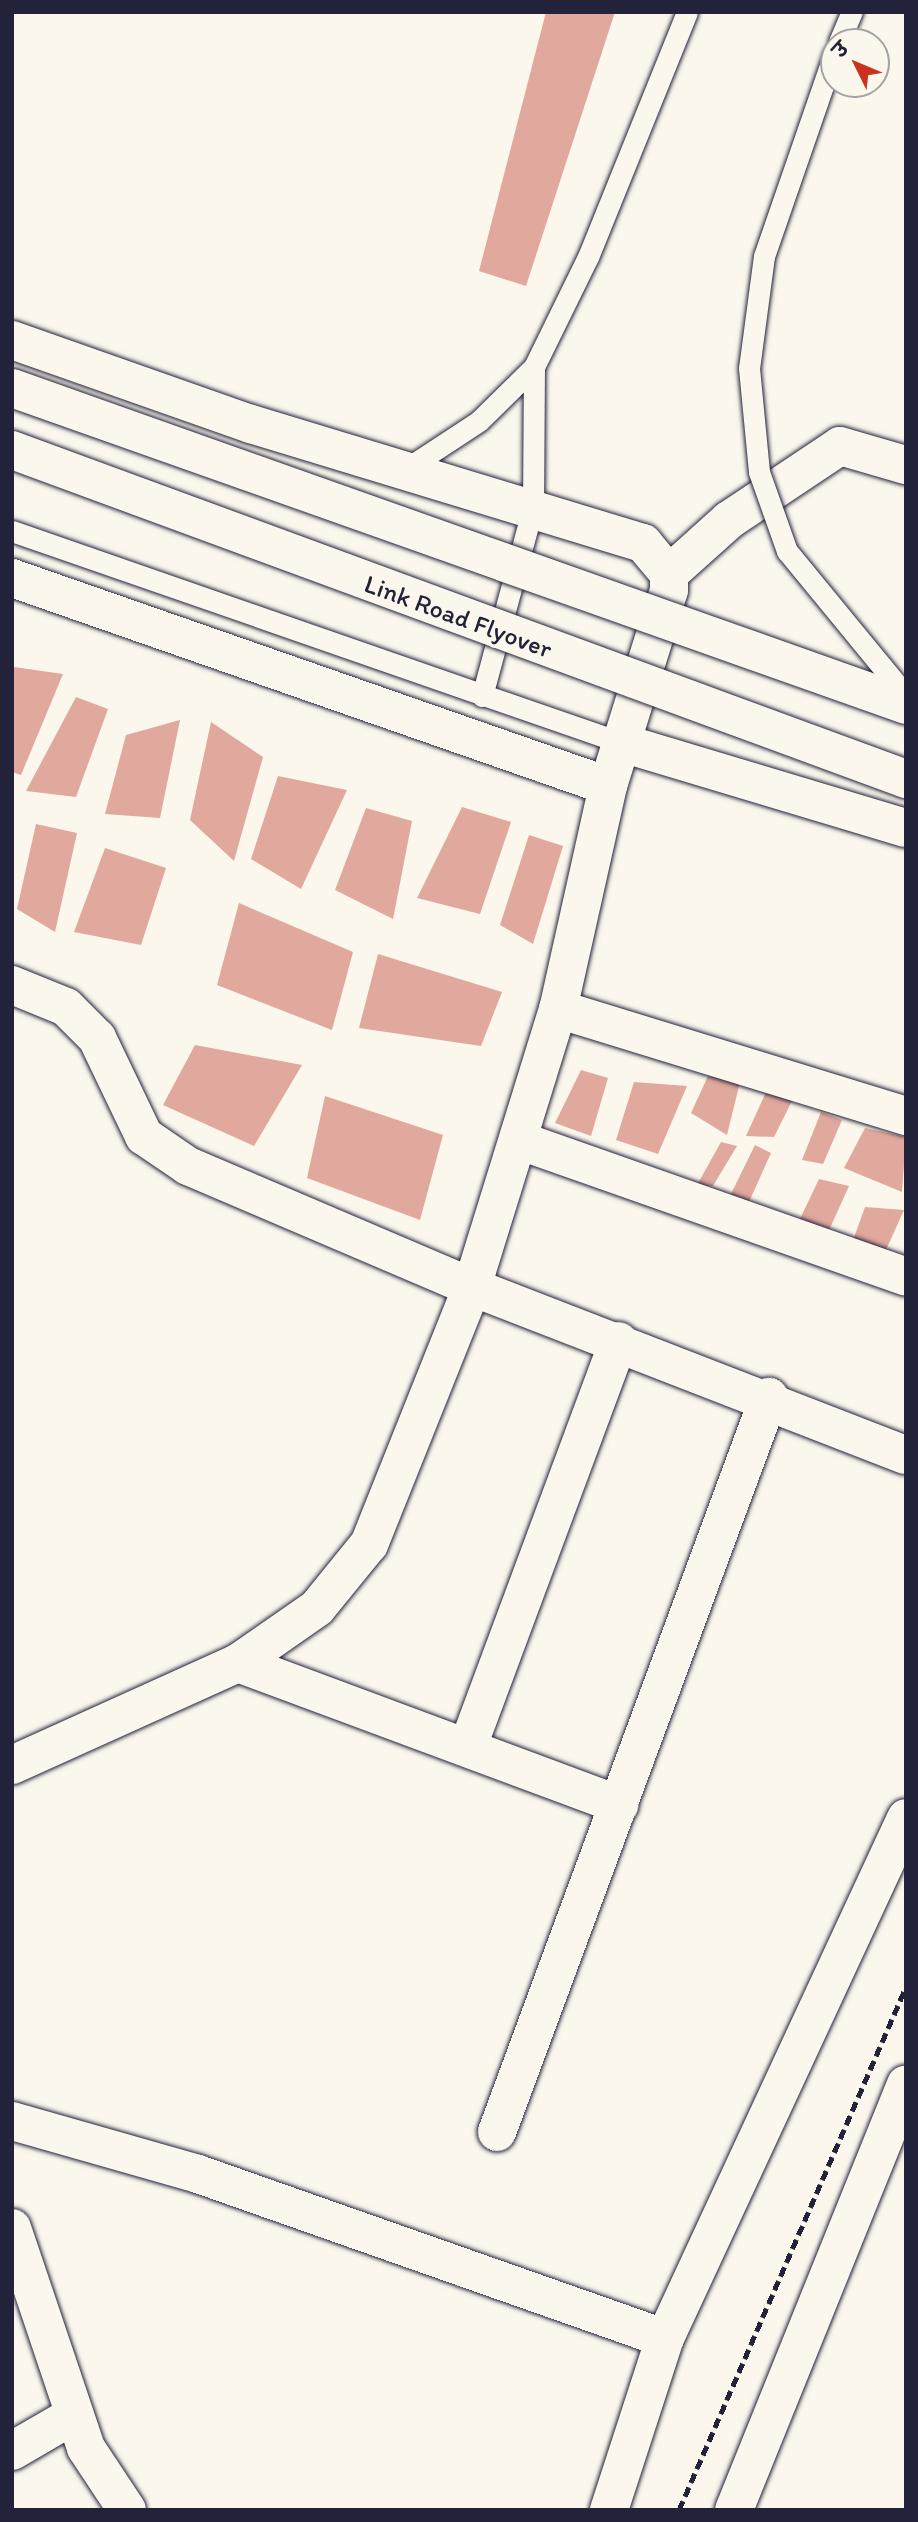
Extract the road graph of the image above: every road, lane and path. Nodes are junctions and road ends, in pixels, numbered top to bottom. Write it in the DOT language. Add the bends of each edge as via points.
graph roads {
  1 [pos="687,12"];
  2 [pos="820,94"];
  3 [pos="12,341"];
  4 [pos="534,367"];
  5 [pos="12,388"];
  6 [pos="12,450"];
  7 [pos="906,464"];
  8 [pos="406,469"];
  9 [pos="533,507"];
  10 [pos="12,531"];
  11 [pos="668,574"];
  12 [pos="12,578"];
  13 [pos="482,696"];
  14 [pos="906,696"];
  15 [pos="906,705"];
  16 [pos="622,743"];
  17 [pos="906,779"];
  18 [pos="608,786"];
  19 [pos="906,828"];
  20 [pos="12,985"];
  21 [pos="558,1009"];
  22 [pos="906,1116"];
  23 [pos="518,1139"];
  24 [pos="906,1277"];
  25 [pos="472,1287"];
  26 [pos="619,1341"];
  27 [pos="769,1397"];
  28 [pos="906,1455"];
  29 [pos="238,1663"];
  30 [pos="468,1746"];
  31 [pos="12,1765"];
  32 [pos="618,1805"];
  33 [pos="906,1818"];
  34 [pos="906,2084"];
  35 [pos="12,2121"];
  36 [pos="497,2133"];
  37 [pos="12,2228"];
  38 [pos="665,2338"];
  39 [pos="74,2415"];
  40 [pos="12,2451"];
  41 [pos="127,2510"];
  42 [pos="609,2510"];
  43 [pos="734,2510"];
  1 -- 4 [label="lane" via="588,257"];
  2 -- 14 [label="lane, bridge" via="764,256 749,368 759,472 787,551"];
  3 -- 8 [label="street" via="251,424"];
  4 -- 8 [label="lane" via="479,421"];
  4 -- 9 [label="lane"];
  5 -- 15 [label="street, bridge"];
  6 -- 17 [label="street, Link Road Flyover, bridge"];
  7 -- 11 [label="street" via="839,446 729,520"];
  8 -- 9 [label="street"];
  9 -- 11 [label="street" via="643,543"];
  9 -- 13 [label="lane"];
  10 -- 13 [label="lane"];
  11 -- 16 [label="street"];
  12 -- 18 [label="street"];
  13 -- 16 [label="lane"];
  16 -- 18 [label="street"];
  16 -- 19 [label="street"];
  18 -- 21 [label="street"];
  20 -- 25 [label="street" via="66,1007 97,1038 133,1118 168,1154"];
  21 -- 22 [label="street"];
  21 -- 23 [label="street"];
  23 -- 24 [label="street"];
  23 -- 25 [label="street"];
  25 -- 26 [label="street"];
  25 -- 29 [label="street" via="369,1544 317,1608"];
  26 -- 27 [label="street"];
  26 -- 30 [label="street"];
  27 -- 28 [label="street"];
  27 -- 32 [label="street"];
  29 -- 30 [label="street"];
  29 -- 31 [label="street"];
  30 -- 32 [label="street"];
  32 -- 36 [label="street"];
  33 -- 38 [label="street"];
  34 -- 43 [label="street"];
  35 -- 38 [label="street" via="198,2174"];
  37 -- 39 [label="street"];
  38 -- 42 [label="street"];
  39 -- 40 [label="street"];
  39 -- 41 [label="street" via="86,2448"];
}
